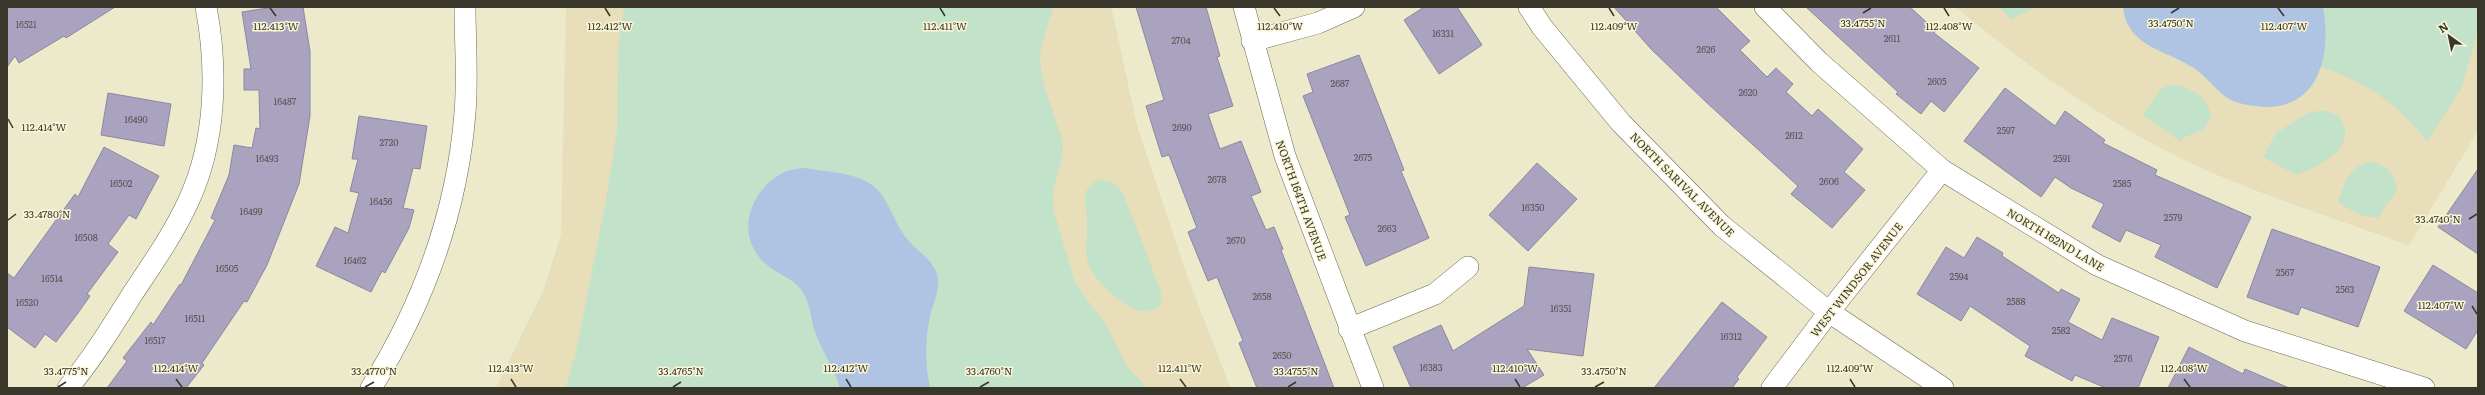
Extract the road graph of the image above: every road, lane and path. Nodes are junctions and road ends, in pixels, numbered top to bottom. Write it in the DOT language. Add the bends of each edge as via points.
graph roads {
  1 [pos="206,7"];
  2 [pos="465,7"];
  3 [pos="1244,7"];
  4 [pos="1354,7"];
  5 [pos="1529,7"];
  6 [pos="1765,7"];
  7 [pos="1252,41"];
  8 [pos="1942,170"];
  9 [pos="1468,268"];
  10 [pos="1829,312"];
  11 [pos="1349,329"];
  12 [pos="68,388"];
  13 [pos="371,388"];
  14 [pos="1373,388"];
  15 [pos="1772,388"];
  16 [pos="1943,388"];
  17 [pos="2424,388"];
  1 -- 12 [label="street" via="213,86 210,128 202,164 190,199 169,238"];
  2 -- 13 [label="street" via="465,111 452,201 427,281 408,324"];
  3 -- 7 [label="street, NORTH 164TH AVENUE"];
  4 -- 7 [label="street" via="1318,23"];
  5 -- 10 [label="street, NORTH SARIVAL AVENUE" via="1542,27 1621,122 1722,226"];
  6 -- 8 [label="street, NORTH 162ND LANE" via="1819,62"];
  7 -- 11 [label="street, NORTH 164TH AVENUE" via="1285,156"];
  8 -- 10 [label="street, WEST WINDSOR AVENUE"];
  8 -- 17 [label="street, NORTH 162ND LANE" via="2097,265 2245,331"];
  9 -- 11 [label="street" via="1435,294"];
  10 -- 15 [label="street, WEST WINDSOR AVENUE"];
  10 -- 16 [label="street, NORTH SARIVAL AVENUE"];
  11 -- 14 [label="street, NORTH 164TH AVENUE"];
}
